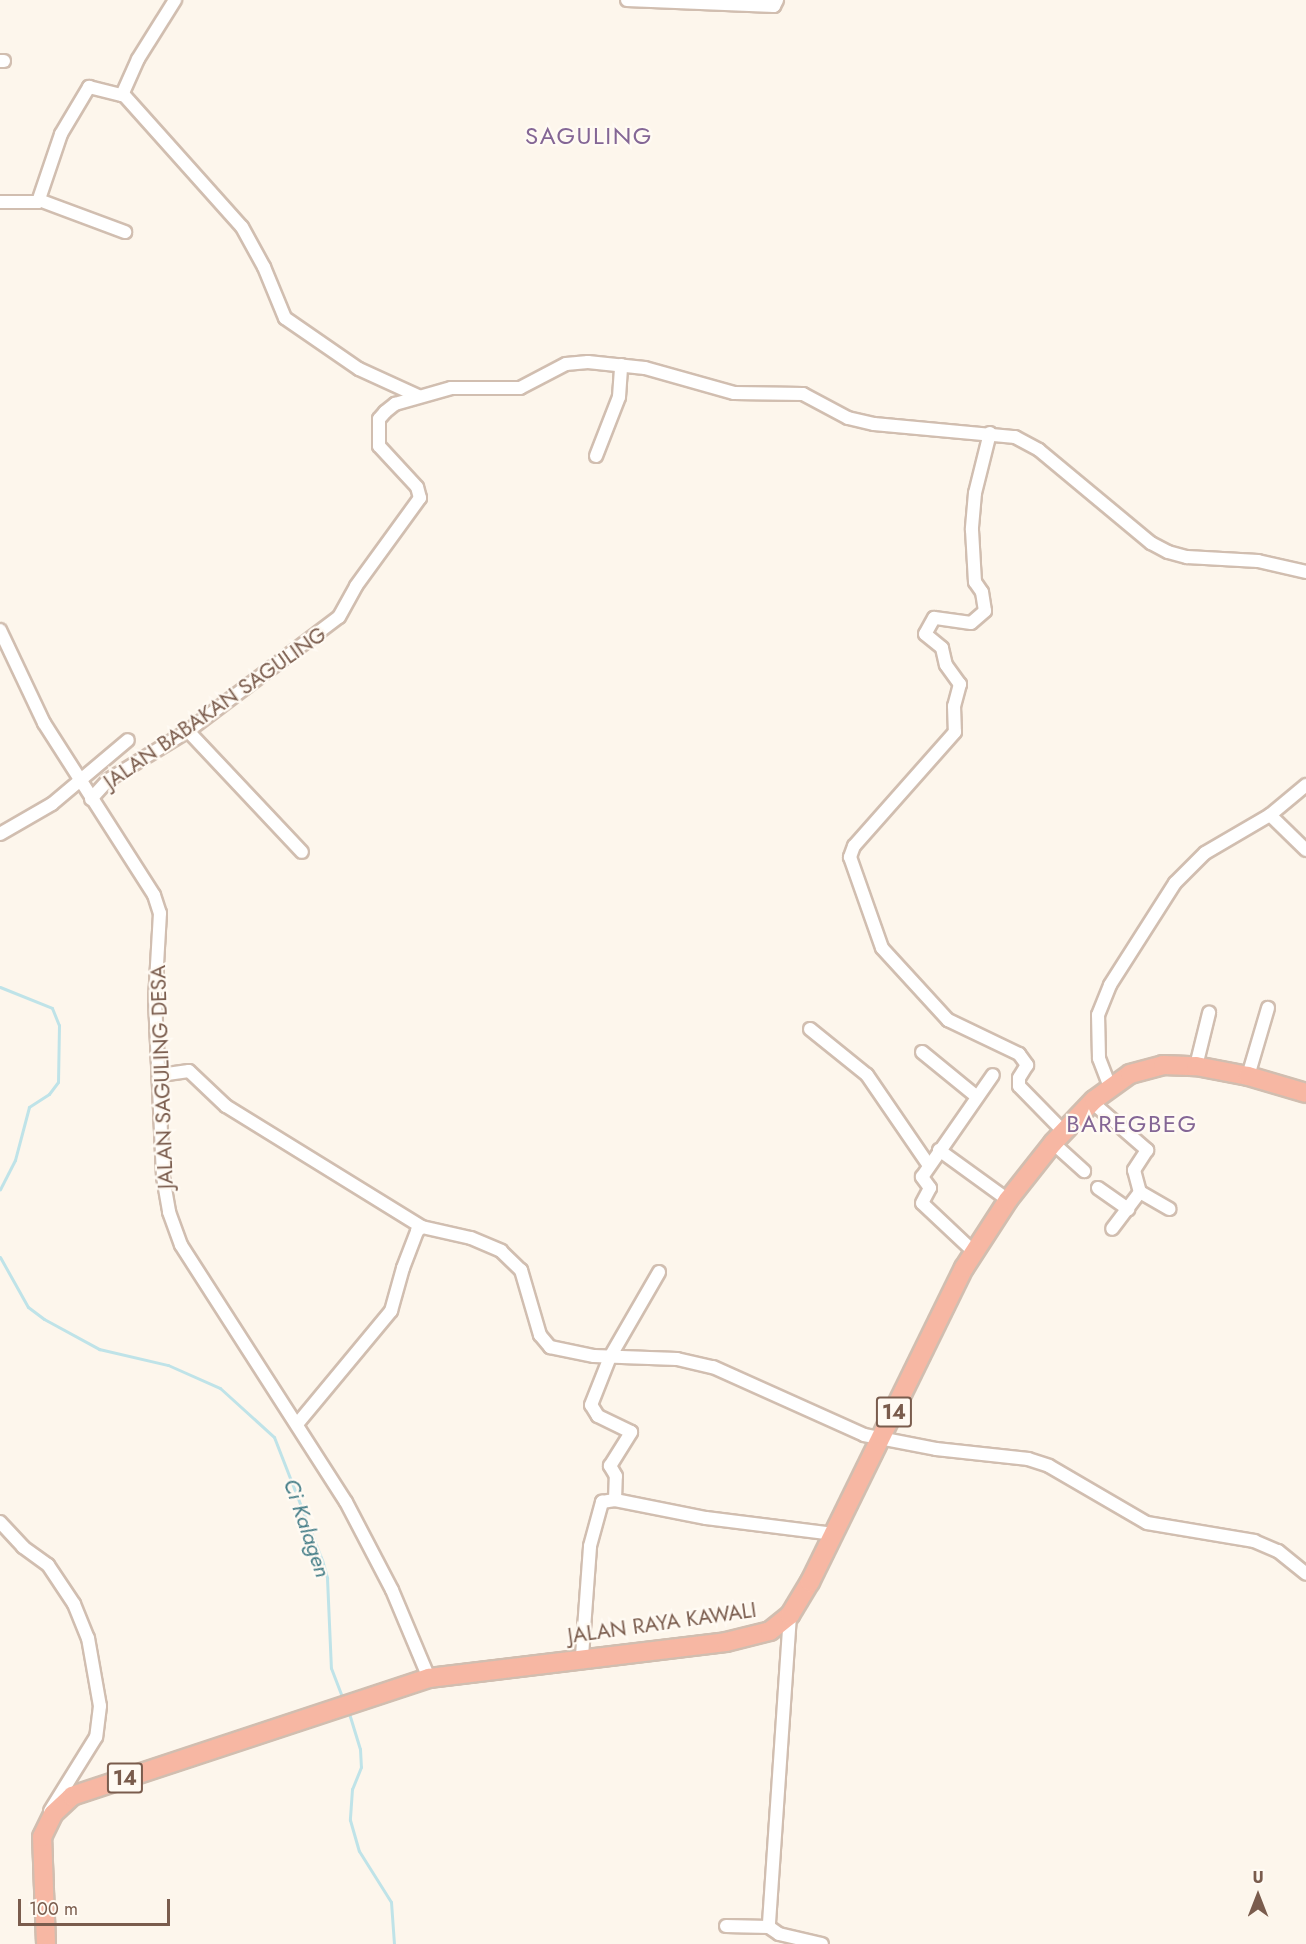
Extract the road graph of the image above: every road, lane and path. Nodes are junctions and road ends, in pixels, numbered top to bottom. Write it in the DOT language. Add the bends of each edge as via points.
graph roads {
  1 [pos="175,0"];
  2 [pos="627,0"];
  3 [pos="777,0"];
  4 [pos="123,94"];
  5 [pos="39,200"];
  6 [pos="0,202"];
  7 [pos="125,232"];
  8 [pos="621,365"];
  9 [pos="418,396"];
  10 [pos="990,433"];
  11 [pos="596,456"];
  12 [pos="1306,572"];
  13 [pos="0,630"];
  14 [pos="188,731"];
  15 [pos="128,740"];
  16 [pos="82,781"];
  17 [pos="1306,785"];
  18 [pos="91,799"];
  19 [pos="1270,815"];
  20 [pos="0,834"];
  21 [pos="1306,850"];
  22 [pos="302,852"];
  23 [pos="1268,1008"];
  24 [pos="1209,1013"];
  25 [pos="810,1029"];
  26 [pos="922,1052"];
  27 [pos="1196,1066"];
  28 [pos="993,1074"];
  29 [pos="160,1075"];
  30 [pos="1248,1076"];
  31 [pos="1110,1087"];
  32 [pos="1306,1093"];
  33 [pos="976,1097"];
  34 [pos="1093,1102"];
  35 [pos="1059,1138"];
  36 [pos="939,1150"];
  37 [pos="928,1164"];
  38 [pos="1084,1171"];
  39 [pos="1098,1188"];
  40 [pos="1140,1192"];
  41 [pos="1008,1200"];
  42 [pos="1128,1209"];
  43 [pos="1170,1209"];
  44 [pos="422,1227"];
  45 [pos="1112,1229"];
  46 [pos="974,1252"];
  47 [pos="659,1272"];
  48 [pos="610,1357"];
  49 [pos="298,1423"];
  50 [pos="881,1440"];
  51 [pos="615,1500"];
  52 [pos="0,1522"];
  53 [pos="834,1534"];
  54 [pos="1306,1574"];
  55 [pos="790,1615"];
  56 [pos="582,1656"];
  57 [pos="429,1677"];
  58 [pos="42,1837"];
  59 [pos="726,1926"];
  60 [pos="769,1927"];
  61 [pos="45,1944"];
  62 [pos="822,1944"];
  1 -- 4 [label="street" via="138,58"];
  2 -- 3 [label="street" via="775,6"];
  4 -- 5 [label="street" via="119,97 89,87 60,137"];
  4 -- 9 [label="street" via="242,227 285,318 359,369"];
  5 -- 6 [label="street" via="30,204"];
  5 -- 7 [label="street"];
  8 -- 9 [label="street" via="566,364 520,388 473,385"];
  8 -- 10 [label="street" via="645,368 717,391 803,394 848,418 874,424"];
  8 -- 11 [label="street" via="619,397"];
  9 -- 14 [label="street, JALAN BABAKAN SAGULING" via="385,412 377,433 384,456 417,488 420,498 328,628"];
  10 -- 12 [label="street" via="1015,437 1039,450 1151,543 1168,552 1187,557 1258,561"];
  10 -- 35 [label="street" via="975,493 972,530 975,582 985,600 985,611 971,623 934,618 925,634 942,648 946,665 960,684 954,706 956,732 854,846 850,857 882,948 948,1020 1019,1053 1027,1065 1019,1086"];
  13 -- 16 [label="street, JALAN SAGULING DESA" via="44,723"];
  14 -- 18 [label="street, JALAN BABAKAN SAGULING" via="130,764"];
  14 -- 22 [label="street"];
  15 -- 16 [label="street"];
  16 -- 18 [label="street, JALAN SAGULING DESA"];
  16 -- 20 [label="street"];
  17 -- 19 [label="street"];
  18 -- 29 [label="street, JALAN SAGULING DESA" via="154,895 159,914 155,1000"];
  19 -- 21 [label="street"];
  19 -- 31 [label="street" via="1242,829 1189,866 1110,986 1098,1015 1096,1036"];
  23 -- 30 [label="street"];
  24 -- 27 [label="street"];
  25 -- 37 [label="street" via="867,1074"];
  26 -- 33 [label="street"];
  27 -- 30 [label="highway, JALAN RAYA KAWALI / 14"];
  27 -- 31 [label="highway, JALAN RAYA KAWALI / 14" via="1163,1065"];
  28 -- 33 [label="street"];
  29 -- 44 [label="street" via="189,1071 226,1106"];
  29 -- 49 [label="street, JALAN SAGULING DESA" via="163,1177 169,1212 181,1245 253,1361"];
  30 -- 32 [label="highway, JALAN RAYA KAWALI / 14"];
  31 -- 34 [label="highway, JALAN RAYA KAWALI / 14"];
  33 -- 36 [label="street"];
  34 -- 35 [label="highway, JALAN RAYA KAWALI / 14"];
  34 -- 40 [label="street" via="1145,1147 1146,1154 1134,1170"];
  35 -- 38 [label="street"];
  35 -- 41 [label="highway, JALAN RAYA KAWALI / 14"];
  36 -- 37 [label="street"];
  36 -- 41 [label="street"];
  37 -- 46 [label="street" via="922,1180 930,1190 922,1203"];
  39 -- 42 [label="street"];
  40 -- 42 [label="street"];
  40 -- 43 [label="street"];
  41 -- 46 [label="highway, JALAN RAYA KAWALI / 14"];
  42 -- 45 [label="street"];
  44 -- 48 [label="street" via="471,1238 514,1261 525,1280 545,1345"];
  44 -- 49 [label="street" via="406,1259 391,1311"];
  46 -- 50 [label="highway, JALAN RAYA KAWALI / 14"];
  47 -- 48 [label="street"];
  48 -- 50 [label="street" via="677,1359 713,1367 848,1431"];
  48 -- 51 [label="street" via="591,1405 598,1416 631,1432 610,1466 616,1476"];
  49 -- 57 [label="street, JALAN SAGULING DESA" via="392,1590"];
  50 -- 53 [label="highway, JALAN RAYA KAWALI / 14"];
  50 -- 54 [label="street" via="1028,1459 1049,1466 1147,1523 1254,1541 1278,1551"];
  51 -- 53 [label="street" via="706,1518"];
  51 -- 56 [label="street" via="602,1503 593,1523"];
  52 -- 58 [label="street" via="23,1547 48,1565 70,1597 88,1638 100,1706 96,1737 52,1806"];
  53 -- 55 [label="highway, JALAN RAYA KAWALI / 14"];
  55 -- 56 [label="highway, JALAN RAYA KAWALI / 14" via="770,1631 751,1638"];
  55 -- 60 [label="street"];
  56 -- 57 [label="highway, JALAN RAYA KAWALI / 14"];
  57 -- 58 [label="highway, 14" via="72,1796 53,1814"];
  58 -- 61 [label="highway"];
  59 -- 60 [label="street"];
  60 -- 62 [label="street" via="779,1935"];
}
